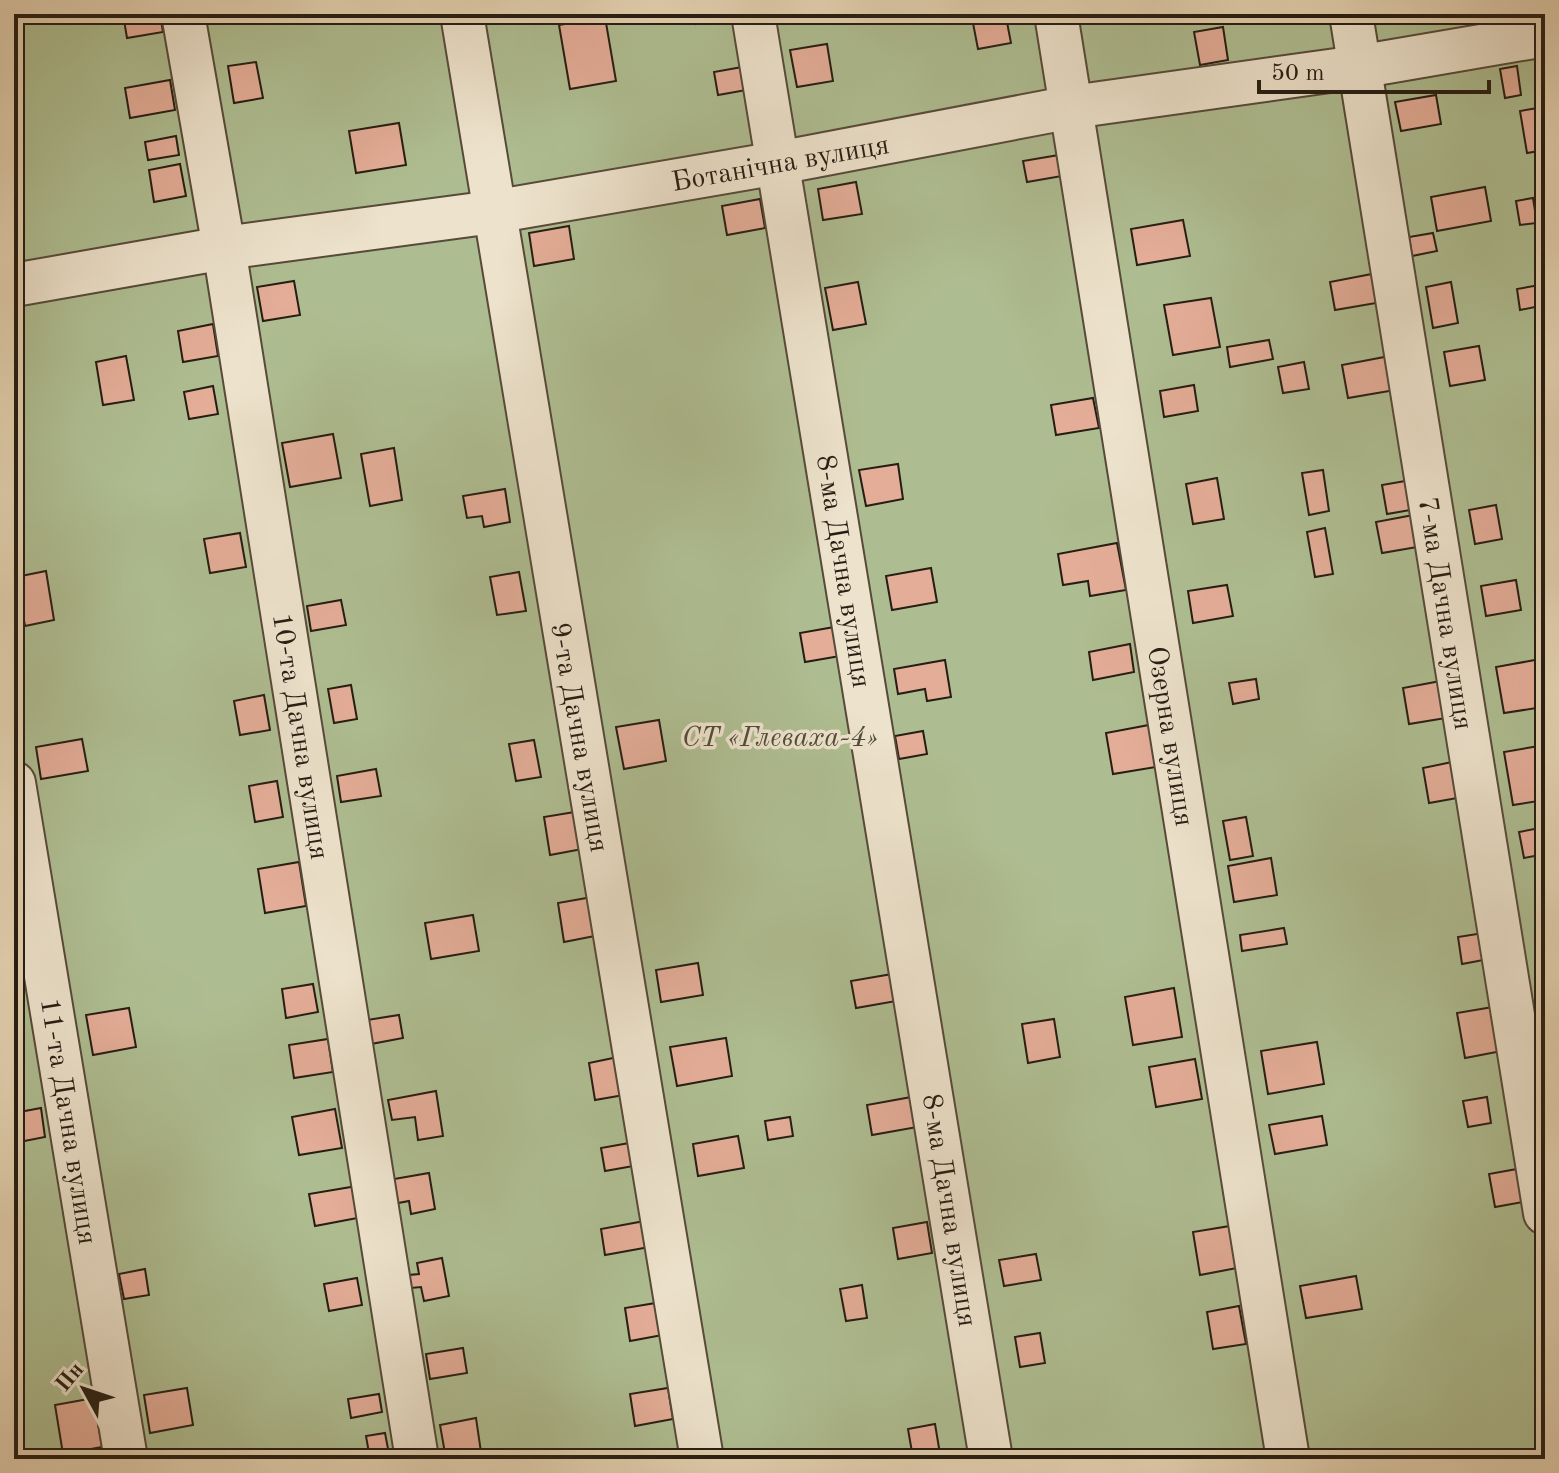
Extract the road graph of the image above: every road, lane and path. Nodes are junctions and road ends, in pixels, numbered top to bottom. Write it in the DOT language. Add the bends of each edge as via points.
graph roads {
  1 [pos="183,14"];
  2 [pos="462,14"];
  3 [pos="753,14"];
  4 [pos="1056,14"];
  5 [pos="1351,14"];
  6 [pos="1545,35"];
  7 [pos="1358,67"];
  8 [pos="1072,107"];
  9 [pos="778,163"];
  10 [pos="493,212"];
  11 [pos="224,248"];
  12 [pos="14,285"];
  13 [pos="14,783"];
  14 [pos="1545,1213"];
  15 [pos="126,1459"];
  16 [pos="417,1459"];
  17 [pos="702,1459"];
  18 [pos="991,1459"];
  19 [pos="1288,1459"];
  1 -- 11 [label="street, 10-та Дачна вулиця"];
  2 -- 10 [label="street, 9-та Дачна вулиця"];
  3 -- 9 [label="street, 8-ма Дачна вулиця"];
  4 -- 8 [label="street, Озерна вулиця"];
  5 -- 7 [label="street, 7-ма Дачна вулиця"];
  6 -- 7 [label="street, Ботанічна вулиця"];
  7 -- 8 [label="street, Ботанічна вулиця"];
  7 -- 14 [label="street, 7-ма Дачна вулиця"];
  8 -- 9 [label="street, Ботанічна вулиця"];
  8 -- 19 [label="street, Озерна вулиця"];
  9 -- 10 [label="street, Ботанічна вулиця"];
  9 -- 18 [label="street, 8-ма Дачна вулиця"];
  10 -- 11 [label="street, Ботанічна вулиця"];
  10 -- 17 [label="street, 9-та Дачна вулиця"];
  11 -- 12 [label="street, Ботанічна вулиця"];
  11 -- 16 [label="street, 10-та Дачна вулиця"];
  13 -- 15 [label="street, 11-та Дачна вулиця"];
}
